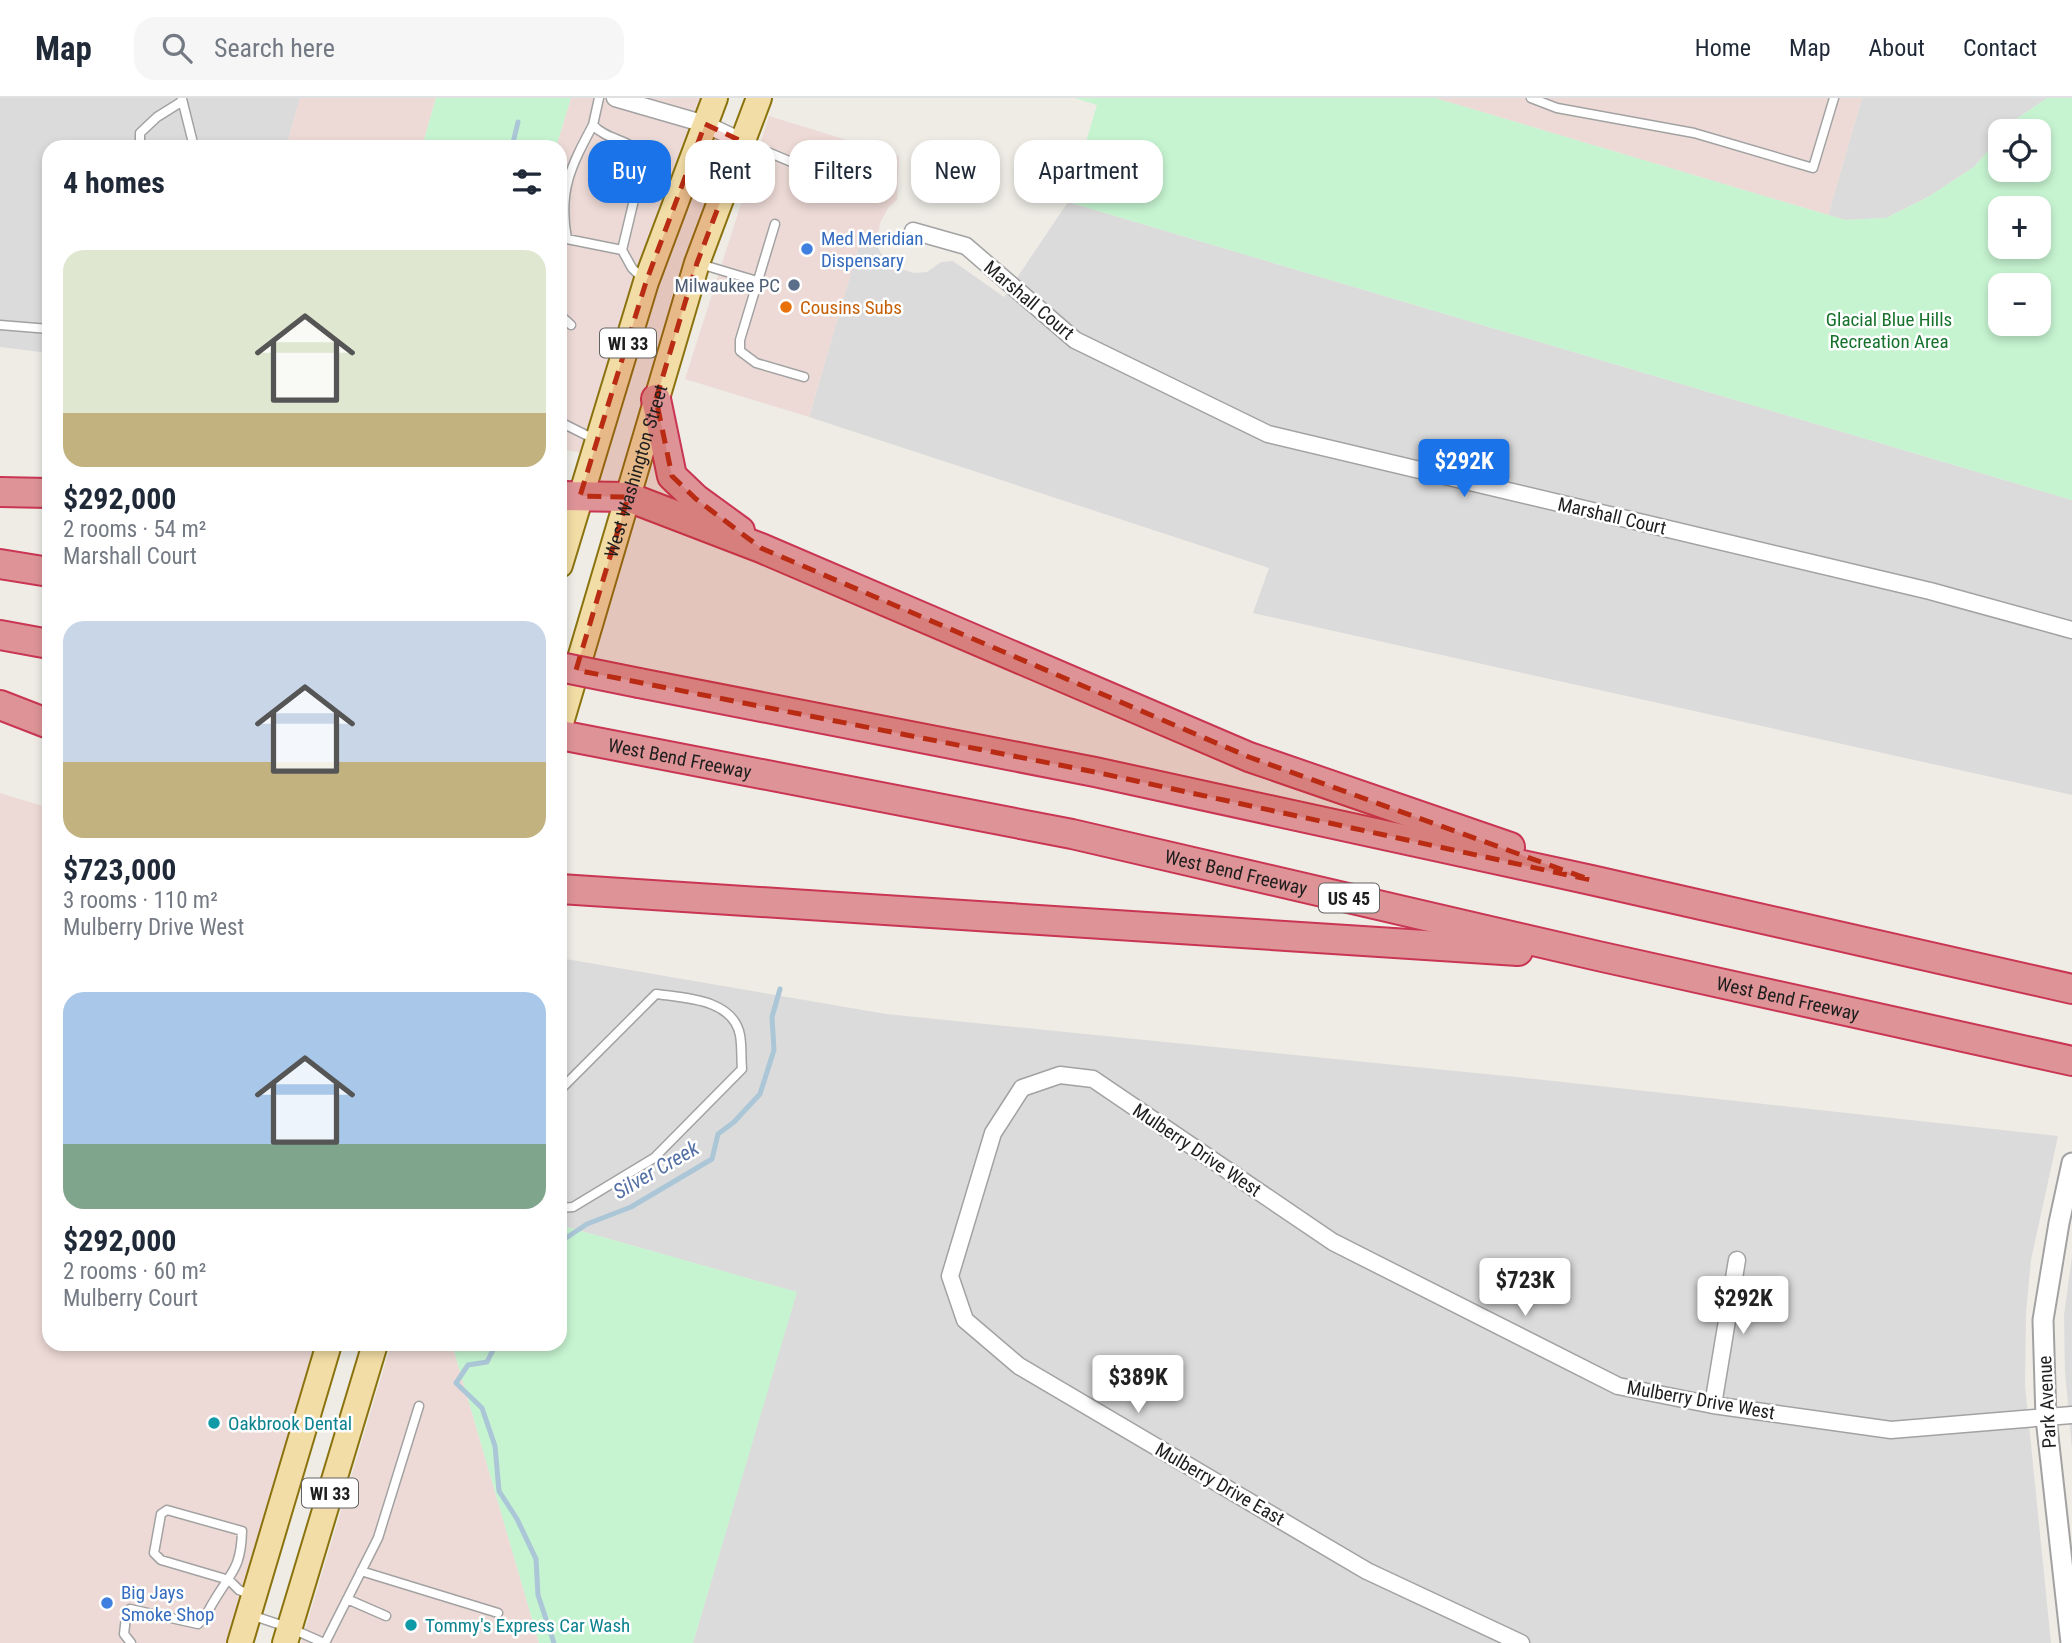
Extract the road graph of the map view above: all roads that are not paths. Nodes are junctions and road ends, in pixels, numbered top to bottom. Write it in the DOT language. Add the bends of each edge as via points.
graph roads {
  1 [pos="599,98"];
  2 [pos="615,98"];
  3 [pos="715,98"];
  4 [pos="759,98"];
  5 [pos="1531,98"];
  6 [pos="1834,98"];
  7 [pos="181,100"];
  8 [pos="705,124"];
  9 [pos="593,125"];
  10 [pos="140,140"];
  11 [pos="192,140"];
  12 [pos="739,140"];
  13 [pos="744,140"];
  14 [pos="567,182"];
  15 [pos="720,203"];
  16 [pos="775,224"];
  17 [pos="913,231"];
  18 [pos="567,239"];
  19 [pos="622,250"];
  20 [pos="697,263"];
  21 [pos="757,281"];
  22 [pos="646,282"];
  23 [pos="567,321"];
  24 [pos="0,325"];
  25 [pos="571,325"];
  26 [pos="42,328"];
  27 [pos="804,377"];
  28 [pos="656,399"];
  29 [pos="567,425"];
  30 [pos="599,441"];
  31 [pos="0,492"];
  32 [pos="42,493"];
  33 [pos="570,496"];
  34 [pos="628,497"];
  35 [pos="567,517"];
  36 [pos="761,548"];
  37 [pos="0,564"];
  38 [pos="42,571"];
  39 [pos="2072,630"];
  40 [pos="0,635"];
  41 [pos="42,642"];
  42 [pos="567,668"];
  43 [pos="567,702"];
  44 [pos="0,705"];
  45 [pos="42,721"];
  46 [pos="567,736"];
  47 [pos="1591,880"];
  48 [pos="567,889"];
  49 [pos="1598,957"];
  50 [pos="2072,989"];
  51 [pos="2072,1061"];
  52 [pos="1060,1074"];
  53 [pos="567,1083"];
  54 [pos="2072,1163"];
  55 [pos="567,1207"];
  56 [pos="1737,1261"];
  57 [pos="326,1351"];
  58 [pos="373,1351"];
  59 [pos="1713,1405"];
  60 [pos="419,1406"];
  61 [pos="2072,1415"];
  62 [pos="2046,1418"];
  63 [pos="362,1571"];
  64 [pos="229,1580"];
  65 [pos="347,1599"];
  66 [pos="251,1605"];
  67 [pos="498,1613"];
  68 [pos="386,1616"];
  69 [pos="288,1635"];
  70 [pos="131,1643"];
  71 [pos="240,1643"];
  72 [pos="324,1643"];
  73 [pos="1521,1643"];
  74 [pos="2071,1643"];
  1 -- 9 [label="lane"];
  2 -- 8 [label="street"];
  3 -- 8 [label="main road, WI 33"];
  4 -- 13 [label="main road, West Washington Street / WI 33"];
  5 -- 6 [label="lane" via="1557,108 1694,133 1814,168"];
  7 -- 10 [label="lane" via="140,132"];
  7 -- 11 [label="lane"];
  8 -- 12 [label="street"];
  8 -- 22 [label="main road, WI 33"];
  9 -- 14 [label="lane"];
  9 -- 19 [label="lane" via="601,134 641,153 643,162"];
  15 -- 20 [label="main road, West Washington Street / WI 33"];
  16 -- 21 [label="lane"];
  17 -- 39 [label="street, Marshall Court" via="966,246 1075,340 1268,434 1917,588"];
  18 -- 19 [label="lane"];
  19 -- 22 [label="lane"];
  20 -- 21 [label="lane"];
  20 -- 28 [label="main road, West Washington Street / WI 33"];
  21 -- 27 [label="lane" via="740,351 756,363"];
  22 -- 30 [label="main road, WI 33"];
  23 -- 25 [label="lane"];
  24 -- 26 [label="lane"];
  28 -- 34 [label="main road, West Washington Street / WI 33"];
  28 -- 36 [label="highway" via="673,476"];
  29 -- 30 [label="lane"];
  30 -- 33 [label="main road, WI 33"];
  31 -- 32 [label="highway"];
  33 -- 34 [label="highway"];
  33 -- 35 [label="main road, WI 33"];
  34 -- 36 [label="highway"];
  34 -- 43 [label="main road, West Washington Street / WI 33"];
  36 -- 47 [label="highway" via="1250,757 1528,853"];
  37 -- 38 [label="highway"];
  40 -- 41 [label="highway"];
  42 -- 47 [label="highway, bridge" via="1095,772"];
  44 -- 45 [label="highway"];
  46 -- 49 [label="highway, West Bend Freeway / US 45" via="1072,834"];
  47 -- 50 [label="highway"];
  48 -- 49 [label="highway"];
  49 -- 51 [label="highway, West Bend Freeway / US 45"];
  52 -- 59 [label="street, Mulberry Drive West" via="1093,1079 1333,1242 1618,1386"];
  52 -- 73 [label="street, Mulberry Drive East" via="1022,1087 993,1133 950,1276 965,1320 1019,1366 1367,1571"];
  53 -- 55 [label="lane" via="656,994 704,1001 731,1015 740,1034 742,1069 654,1158"];
  54 -- 62 [label="street, Park Avenue" via="2043,1320"];
  56 -- 59 [label="street"];
  57 -- 66 [label="main road, WI 33"];
  58 -- 69 [label="main road, WI 33"];
  59 -- 62 [label="street, Mulberry Drive West" via="1891,1430"];
  60 -- 63 [label="lane" via="378,1538"];
  61 -- 62 [label="street, Mulberry Drive West"];
  62 -- 74 [label="street, Park Avenue"];
  63 -- 65 [label="lane"];
  63 -- 67 [label="lane"];
  64 -- 64 [label="lane" via="241,1553 242,1531 167,1510 161,1514 154,1553 162,1560"];
  64 -- 66 [label="lane"];
  64 -- 70 [label="lane" via="198,1623 131,1609 124,1634"];
  65 -- 68 [label="lane"];
  65 -- 72 [label="lane"];
  66 -- 69 [label="lane"];
  66 -- 71 [label="main road, WI 33"];
  69 -- 72 [label="lane"];
}
